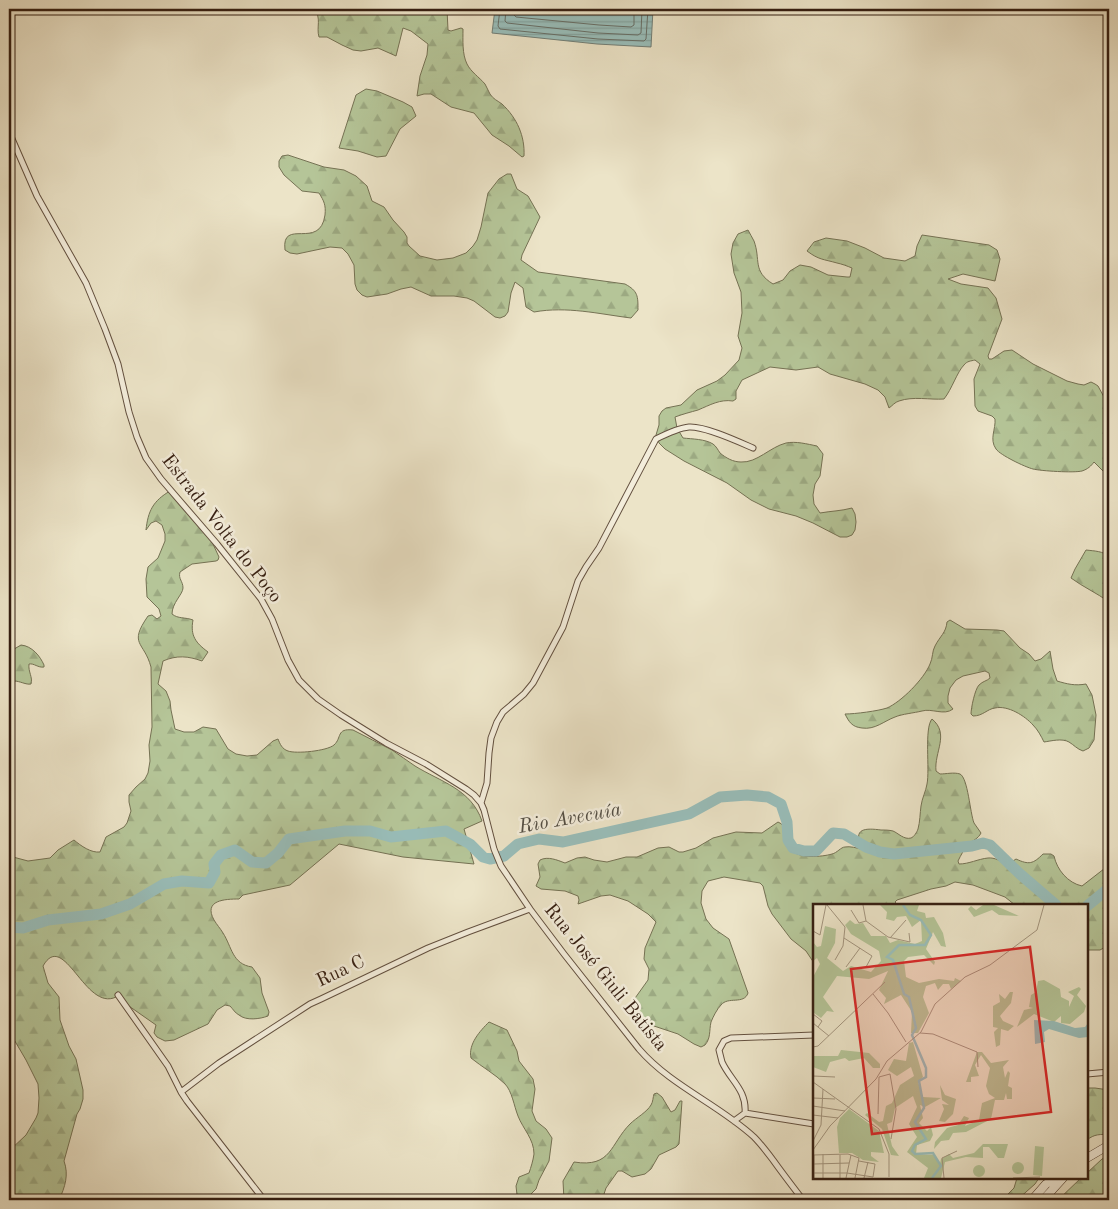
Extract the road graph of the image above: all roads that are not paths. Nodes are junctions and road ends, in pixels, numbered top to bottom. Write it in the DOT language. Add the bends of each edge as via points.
graph roads {
  1 [pos="9,132"];
  2 [pos="753,448"];
  3 [pos="481,803"];
  4 [pos="530,909"];
  5 [pos="118,995"];
  6 [pos="813,1035"];
  7 [pos="1109,1072"];
  8 [pos="1088,1074"];
  9 [pos="181,1092"];
  10 [pos="745,1113"];
  11 [pos="734,1121"];
  12 [pos="813,1124"];
  13 [pos="1109,1145"];
  14 [pos="1088,1157"];
  15 [pos="1055,1179"];
  16 [pos="1062,1179"];
  17 [pos="264,1200"];
  18 [pos="803,1200"];
  19 [pos="1032,1200"];
  20 [pos="1043,1200"];
  1 -- 3 [label="street, Estrada Volta do Poço" via="37,196 90,293 118,364 129,412 146,458 260,599 299,680 341,715 466,789"];
  2 -- 3 [label="street" via="713,431 690,427 656,439 578,581 564,628 533,684 503,712 497,722 491,738 487,783"];
  3 -- 4 [label="street, Rua José Giuli Batista" via="501,866"];
  4 -- 9 [label="street, Rua C" via="428,948 315,1002"];
  4 -- 11 [label="street, Rua José Giuli Batista" via="650,1062"];
  5 -- 9 [label="street" via="168,1066"];
  6 -- 10 [label="street" via="724,1041 719,1050 722,1062 739,1087 746,1105"];
  7 -- 8 [label="street"];
  9 -- 17 [label="street"];
  10 -- 11 [label="street"];
  10 -- 12 [label="street"];
  11 -- 18 [label="street, Rua José Giuli Batista" via="764,1148"];
  13 -- 14 [label="main road"];
  15 -- 19 [label="main road"];
  16 -- 20 [label="main road"];
}
